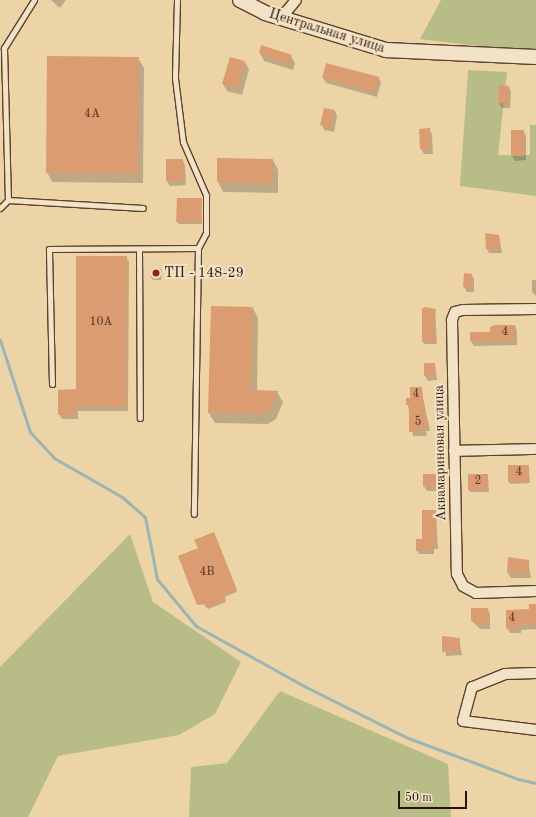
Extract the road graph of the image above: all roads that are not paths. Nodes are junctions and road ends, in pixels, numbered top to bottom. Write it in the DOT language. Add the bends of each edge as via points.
graph roads {
  1 [pos="34,0"];
  2 [pos="177,0"];
  3 [pos="240,0"];
  4 [pos="296,0"];
  5 [pos="281,18"];
  6 [pos="536,57"];
  7 [pos="8,200"];
  8 [pos="0,208"];
  9 [pos="143,208"];
  10 [pos="198,248"];
  11 [pos="139,249"];
  12 [pos="536,309"];
  13 [pos="52,384"];
  14 [pos="140,418"];
  15 [pos="536,449"];
  16 [pos="454,451"];
  17 [pos="194,514"];
  18 [pos="536,591"];
  19 [pos="536,673"];
  20 [pos="536,730"];
  1 -- 7 [label="lane" via="4,48"];
  2 -- 10 [label="lane" via="174,78 183,142 206,195 206,233"];
  3 -- 5 [label="main road, Центральная улица"];
  4 -- 5 [label="street"];
  5 -- 6 [label="main road, Центральная улица" via="386,50"];
  7 -- 8 [label="lane"];
  7 -- 9 [label="lane"];
  10 -- 11 [label="lane"];
  10 -- 17 [label="lane"];
  11 -- 13 [label="lane" via="49,249"];
  11 -- 14 [label="lane"];
  12 -- 16 [label="street, Аквамариновая улица" via="455,312 452,320"];
  15 -- 16 [label="street"];
  16 -- 18 [label="street, Аквамариновая улица" via="456,574 463,586 476,592"];
  19 -- 20 [label="street" via="505,674 472,687 463,721"];
}
